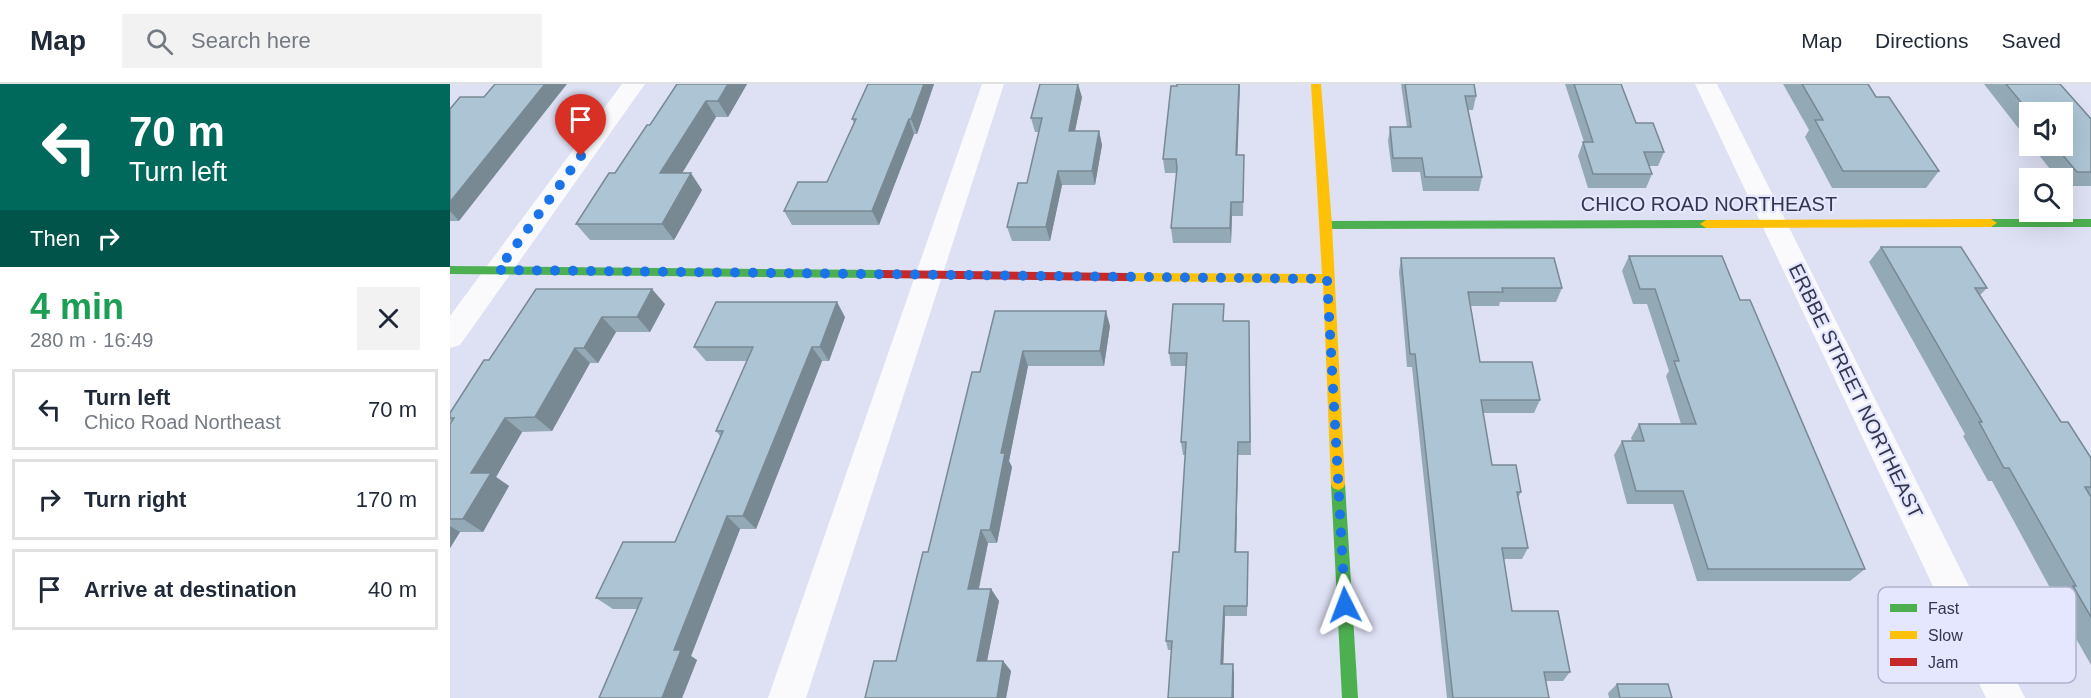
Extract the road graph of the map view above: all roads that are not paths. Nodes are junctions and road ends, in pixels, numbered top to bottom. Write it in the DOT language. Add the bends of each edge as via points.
graph roads {
  1 [pos="634,84"];
  2 [pos="993,84"];
  3 [pos="1316,84"];
  4 [pos="1706,84"];
  5 [pos="1773,222"];
  6 [pos="2091,223"];
  7 [pos="1326,225"];
  8 [pos="450,270"];
  9 [pos="498,270"];
  10 [pos="927,275"];
  11 [pos="1327,279"];
  12 [pos="450,337"];
  13 [pos="1952,587"];
  14 [pos="1999,683"];
  15 [pos="787,698"];
  16 [pos="1350,698"];
  17 [pos="2006,698"];
  1 -- 9 [label="street"];
  2 -- 10 [label="street"];
  3 -- 7 [label="street"];
  4 -- 5 [label="street, ERBBE STREET NORTHEAST"];
  5 -- 6 [label="street, CHICO ROAD NORTHEAST"];
  5 -- 7 [label="street, CHICO ROAD NORTHEAST"];
  5 -- 13 [label="street, ERBBE STREET NORTHEAST"];
  7 -- 11 [label="street"];
  8 -- 9 [label="street"];
  9 -- 10 [label="street"];
  9 -- 12 [label="street"];
  10 -- 11 [label="street"];
  10 -- 15 [label="street"];
  11 -- 16 [label="street"];
  14 -- 17 [label="street, ERBBE STREET NORTHEAST"];
}
